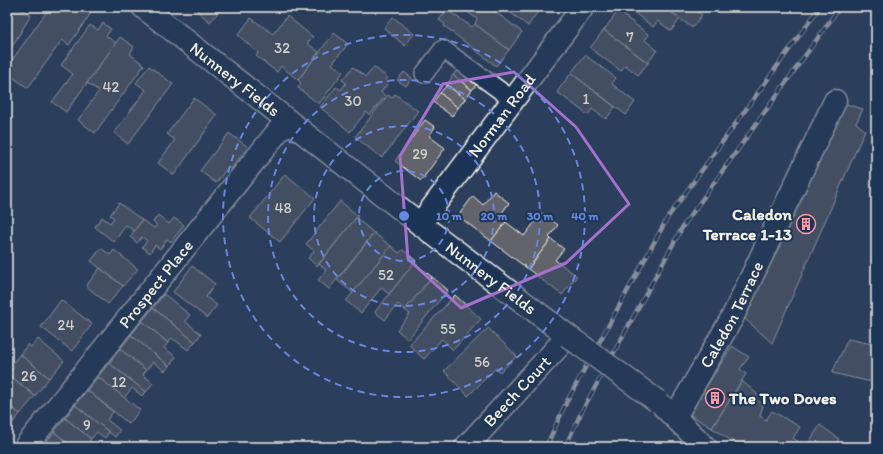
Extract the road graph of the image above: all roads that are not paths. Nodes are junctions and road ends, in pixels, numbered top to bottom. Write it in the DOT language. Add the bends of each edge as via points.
graph roads {
  1 [pos="142,7"];
  2 [pos="583,7"];
  3 [pos="424,74"];
  4 [pos="513,100"];
  5 [pos="835,101"];
  6 [pos="287,120"];
  7 [pos="420,224"];
  8 [pos="568,336"];
  9 [pos="675,417"];
  10 [pos="26,447"];
  11 [pos="466,447"];
  12 [pos="705,447"];
  1 -- 6 [label="street, Nunnery Fields"];
  2 -- 4 [label="street, Norman Road"];
  3 -- 4 [label="lane" via="443,49"];
  4 -- 7 [label="street, Norman Road"];
  5 -- 9 [label="street, Caledon Terrace" via="732,318"];
  6 -- 7 [label="street, Nunnery Fields"];
  6 -- 10 [label="street, Prospect Place"];
  7 -- 8 [label="street, Nunnery Fields"];
  8 -- 9 [label="street, Nunnery Fields, bridge"];
  8 -- 11 [label="street, Beech Court"];
  9 -- 12 [label="street, Nunnery Fields"];
}
